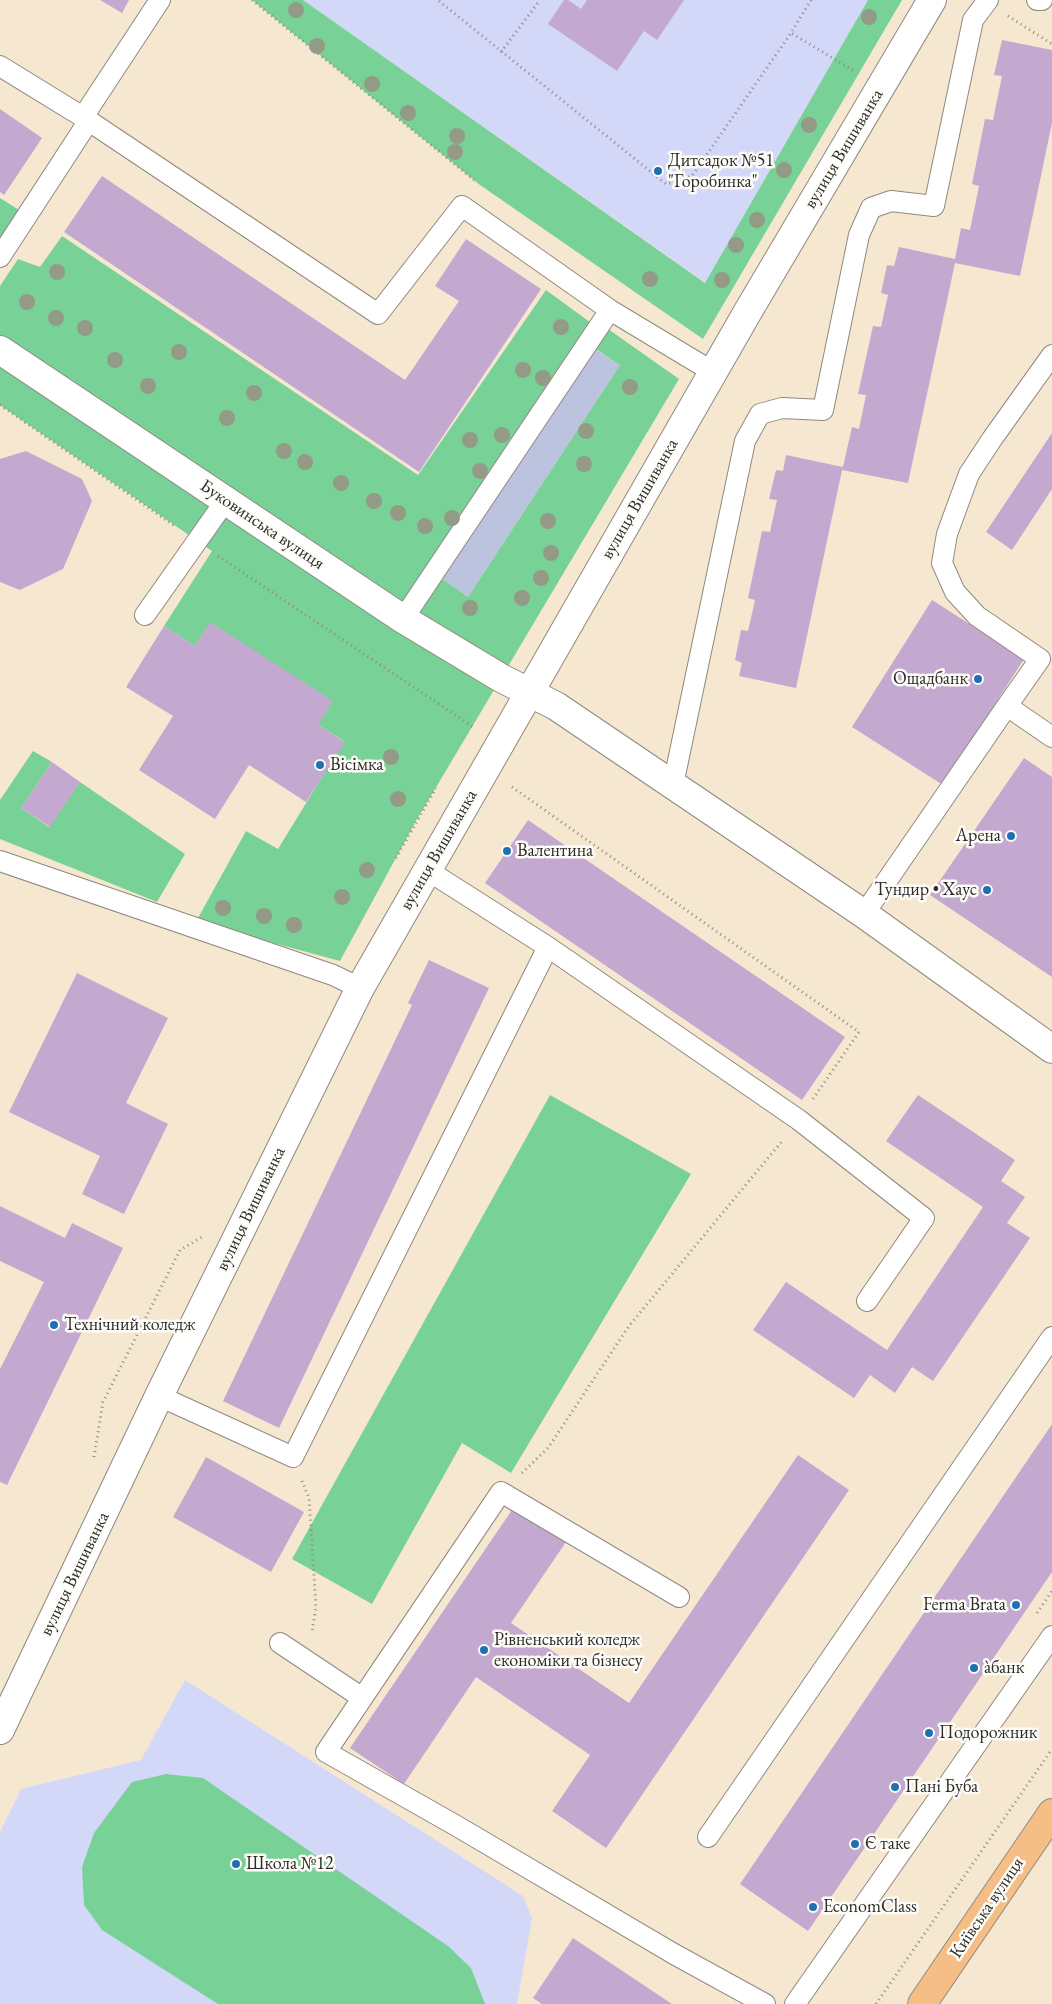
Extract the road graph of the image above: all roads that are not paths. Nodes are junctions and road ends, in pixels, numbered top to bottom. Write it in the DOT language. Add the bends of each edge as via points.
graph roads {
  1 [pos="160,0"];
  2 [pos="932,0"];
  3 [pos="1037,0"];
  4 [pos="1042,0"];
  5 [pos="987,1"];
  6 [pos="0,66"];
  7 [pos="86,120"];
  8 [pos="0,257"];
  9 [pos="610,310"];
  10 [pos="0,350"];
  11 [pos="1052,355"];
  12 [pos="713,372"];
  13 [pos="226,500"];
  14 [pos="145,615"];
  15 [pos="403,619"];
  16 [pos="529,693"];
  17 [pos="1007,706"];
  18 [pos="1052,737"];
  19 [pos="673,785"];
  20 [pos="0,861"];
  21 [pos="427,870"];
  22 [pos="864,914"];
  23 [pos="548,948"];
  24 [pos="360,988"];
  25 [pos="1052,1049"];
  26 [pos="867,1301"];
  27 [pos="1052,1336"];
  28 [pos="159,1396"];
  29 [pos="679,1597"];
  30 [pos="1052,1636"];
  31 [pos="280,1643"];
  32 [pos="361,1697"];
  33 [pos="0,1730"];
  34 [pos="1052,1813"];
  35 [pos="708,1837"];
  36 [pos="765,2004"];
  37 [pos="795,2004"];
  38 [pos="922,2004"];
  1 -- 7 [label="lane"];
  2 -- 12 [label="street, вулиця Вишиванка"];
  3 -- 4 [label="lane"];
  5 -- 19 [label="lane" via="973,20 934,206 891,201 871,208 859,235 823,410 782,408 760,414 745,441"];
  6 -- 7 [label="lane"];
  7 -- 8 [label="lane"];
  7 -- 9 [label="lane" via="378,314 462,206"];
  9 -- 12 [label="lane"];
  9 -- 15 [label="lane"];
  10 -- 13 [label="street, Буковинська вулиця"];
  11 -- 17 [label="lane" via="970,474 947,534 942,563 955,592 976,616 1040,659"];
  12 -- 16 [label="street, вулиця Вишиванка"];
  13 -- 14 [label="lane"];
  13 -- 15 [label="street, Буковинська вулиця"];
  15 -- 16 [label="street, Буковинська вулиця"];
  16 -- 19 [label="street, Буковинська вулиця" via="556,706"];
  16 -- 21 [label="street, вулиця Вишиванка"];
  17 -- 18 [label="lane"];
  17 -- 22 [label="lane"];
  19 -- 22 [label="street, Буковинська вулиця"];
  20 -- 24 [label="lane" via="333,975"];
  21 -- 23 [label="lane"];
  21 -- 24 [label="street, вулиця Вишиванка"];
  22 -- 25 [label="street, Буковинська вулиця"];
  23 -- 26 [label="lane" via="799,1120 924,1218"];
  23 -- 28 [label="lane" via="293,1457"];
  24 -- 28 [label="street, вулиця Вишиванка"];
  27 -- 35 [label="lane"];
  28 -- 33 [label="street, вулиця Вишиванка"];
  29 -- 32 [label="lane" via="501,1492"];
  30 -- 37 [label="lane"];
  31 -- 32 [label="lane"];
  32 -- 36 [label="lane" via="326,1752"];
  34 -- 38 [label="main road, Київська вулиця"];
}
